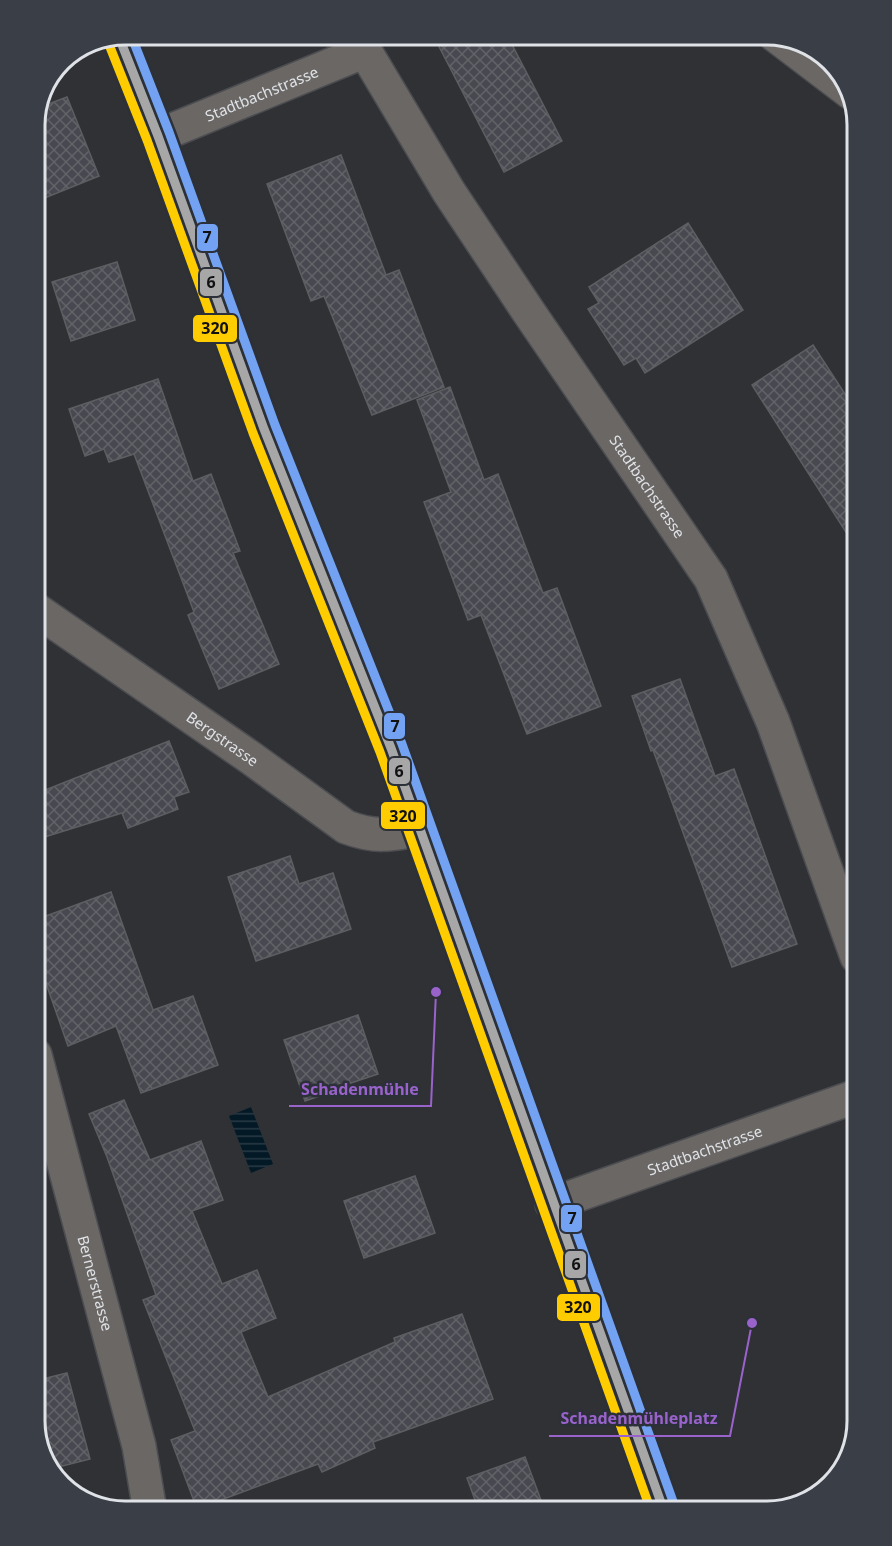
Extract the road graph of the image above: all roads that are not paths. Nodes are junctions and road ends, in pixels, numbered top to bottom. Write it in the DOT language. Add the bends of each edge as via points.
graph roads {
  1 [pos="122,45"];
  2 [pos="359,45"];
  3 [pos="364,45"];
  4 [pos="794,49"];
  5 [pos="830,77"];
  6 [pos="158,136"];
  7 [pos="45,616"];
  8 [pos="420,829"];
  9 [pos="847,927"];
  10 [pos="45,1096"];
  11 [pos="847,1100"];
  12 [pos="552,1204"];
  13 [pos="148,1501"];
  14 [pos="660,1501"];
  1 -- 6 [label="main road"];
  2 -- 6 [label="street, Stadtbachstrasse"];
  3 -- 9 [label="street, Stadtbachstrasse" via="449,192 711,579 773,723"];
  4 -- 5 [label="street"];
  6 -- 8 [label="main road" via="264,429"];
  7 -- 8 [label="street, Bergstrasse" via="346,827 385,836"];
  8 -- 12 [label="main road"];
  10 -- 13 [label="street, Bernerstrasse" via="139,1446"];
  11 -- 12 [label="street, Stadtbachstrasse"];
  12 -- 14 [label="main road"];
}
